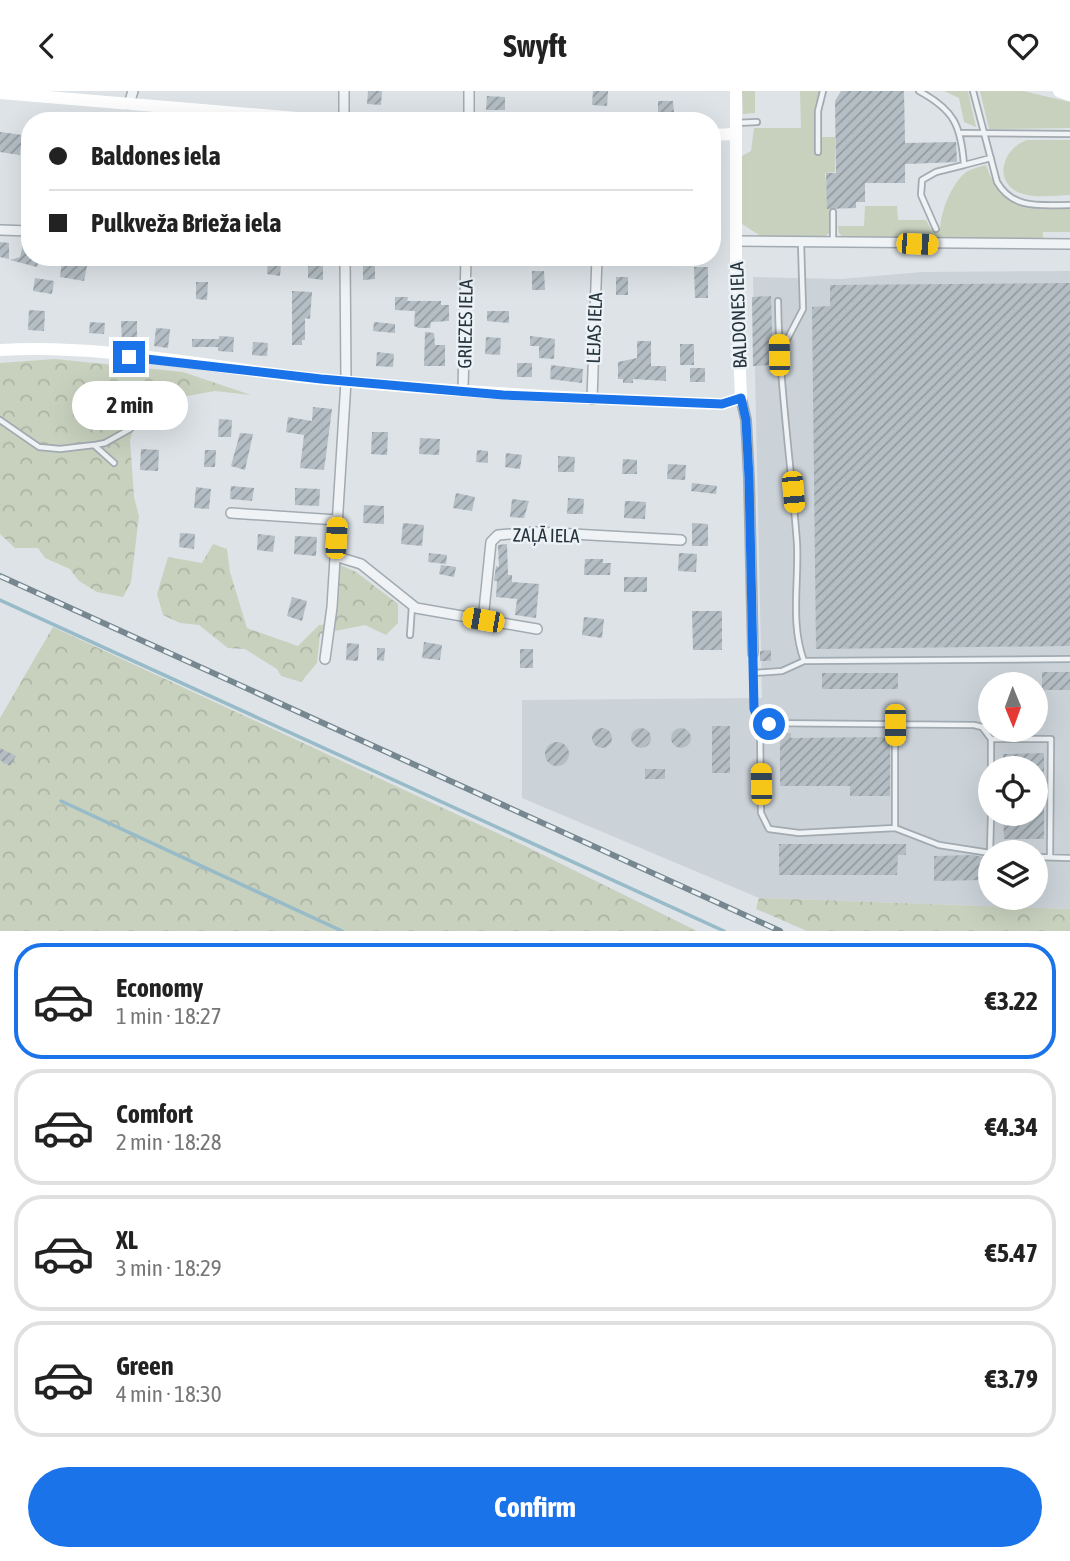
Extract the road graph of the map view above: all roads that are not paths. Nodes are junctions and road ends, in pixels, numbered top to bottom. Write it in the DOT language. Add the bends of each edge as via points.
graph roads {
  1 [pos="344,91"];
  2 [pos="469,91"];
  3 [pos="736,91"];
  4 [pos="823,91"];
  5 [pos="973,91"];
  6 [pos="1059,91"];
  7 [pos="922,92"];
  8 [pos="0,93"];
  9 [pos="1070,95"];
  10 [pos="131,97"];
  11 [pos="257,112"];
  12 [pos="344,112"];
  13 [pos="469,112"];
  14 [pos="757,123"];
  15 [pos="735,129"];
  16 [pos="721,133"];
  17 [pos="962,133"];
  18 [pos="1070,134"];
  19 [pos="985,136"];
  20 [pos="818,152"];
  21 [pos="990,158"];
  22 [pos="964,165"];
  23 [pos="1070,205"];
  24 [pos="833,212"];
  25 [pos="936,229"];
  26 [pos="0,230"];
  27 [pos="21,231"];
  28 [pos="736,241"];
  29 [pos="801,243"];
  30 [pos="833,243"];
  31 [pos="1070,244"];
  32 [pos="345,266"];
  33 [pos="466,266"];
  34 [pos="597,266"];
  35 [pos="778,301"];
  36 [pos="0,350"];
  37 [pos="779,355"];
  38 [pos="346,381"];
  39 [pos="463,391"];
  40 [pos="741,398"];
  41 [pos="592,399"];
  42 [pos="0,420"];
  43 [pos="130,429"];
  44 [pos="94,445"];
  45 [pos="114,463"];
  46 [pos="232,513"];
  47 [pos="337,520"];
  48 [pos="681,540"];
  49 [pos="335,556"];
  50 [pos="412,605"];
  51 [pos="483,620"];
  52 [pos="537,629"];
  53 [pos="410,635"];
  54 [pos="753,653"];
  55 [pos="325,659"];
  56 [pos="1070,659"];
  57 [pos="804,661"];
  58 [pos="754,673"];
  59 [pos="760,723"];
  60 [pos="895,725"];
  61 [pos="978,726"];
  62 [pos="1048,739"];
  63 [pos="895,828"];
  64 [pos="978,851"];
  65 [pos="1050,857"];
  66 [pos="1070,858"];
  1 -- 12 [label="street"];
  2 -- 13 [label="street"];
  3 -- 15 [label="street, BALDONES IELA"];
  4 -- 20 [label="lane"];
  5 -- 19 [label="lane"];
  6 -- 9 [label="street"];
  7 -- 17 [label="lane" via="943,104"];
  8 -- 10 [label="street"];
  10 -- 11 [label="street"];
  14 -- 15 [label="lane"];
  15 -- 16 [label="street"];
  15 -- 28 [label="street, BALDONES IELA"];
  17 -- 19 [label="lane"];
  17 -- 22 [label="lane"];
  18 -- 19 [label="lane"];
  19 -- 21 [label="lane"];
  21 -- 22 [label="lane"];
  21 -- 23 [label="lane" via="997,182 1010,198 1028,205"];
  22 -- 25 [label="lane" via="936,171 922,180 921,195"];
  24 -- 30 [label="lane"];
  26 -- 27 [label="street"];
  28 -- 29 [label="street"];
  28 -- 40 [label="street, BALDONES IELA"];
  29 -- 30 [label="street"];
  29 -- 37 [label="lane" via="803,310"];
  30 -- 31 [label="street"];
  32 -- 38 [label="street"];
  33 -- 39 [label="street, GRIEZES IELA"];
  34 -- 41 [label="street, LEJAS IELA"];
  35 -- 37 [label="lane"];
  36 -- 38 [label="street" via="78,350"];
  37 -- 57 [label="lane" via="795,523 795,622"];
  38 -- 39 [label="street"];
  38 -- 47 [label="street"];
  39 -- 41 [label="street"];
  40 -- 41 [label="street" via="722,404"];
  40 -- 54 [label="street, BALDONES IELA" via="749,478"];
  42 -- 44 [label="lane" via="38,447"];
  43 -- 44 [label="lane"];
  44 -- 45 [label="lane"];
  46 -- 47 [label="street"];
  47 -- 49 [label="street"];
  48 -- 51 [label="street, ZAĻĀ IELA" via="536,532 498,535 491,542"];
  49 -- 50 [label="street" via="361,564"];
  49 -- 55 [label="street"];
  50 -- 51 [label="street"];
  50 -- 53 [label="lane"];
  51 -- 52 [label="street"];
  54 -- 58 [label="lane, BALDONES IELA"];
  56 -- 57 [label="lane"];
  57 -- 58 [label="lane" via="782,671"];
  58 -- 59 [label="lane, BALDONES IELA" via="754,709"];
  59 -- 60 [label="lane"];
  59 -- 63 [label="lane, BALDONES IELA" via="761,813 769,829 799,833"];
  60 -- 61 [label="lane"];
  60 -- 63 [label="lane"];
  62 -- 65 [label="lane"];
  63 -- 64 [label="lane" via="939,845"];
  65 -- 66 [label="lane"];
}
